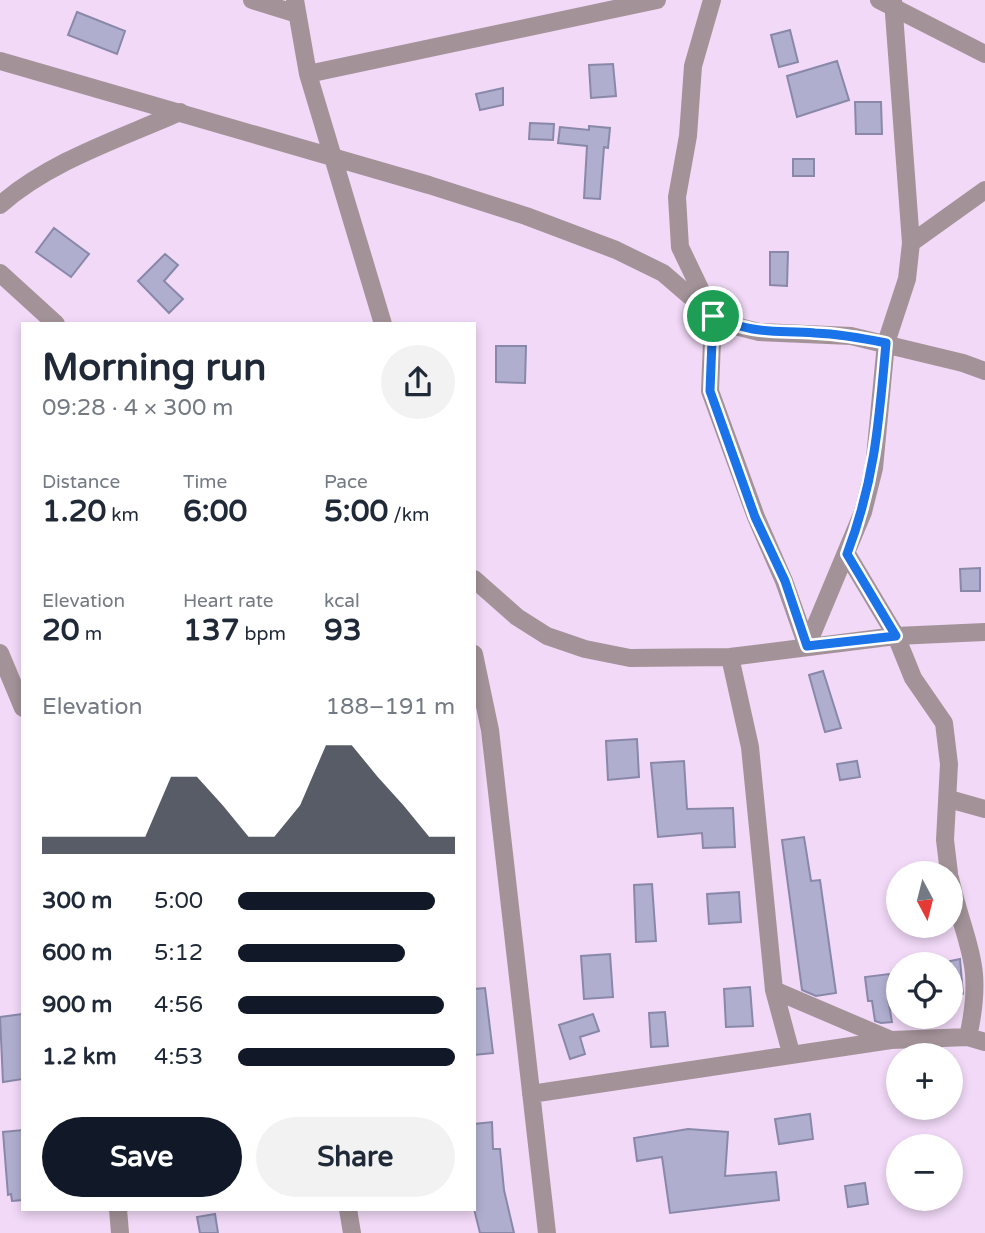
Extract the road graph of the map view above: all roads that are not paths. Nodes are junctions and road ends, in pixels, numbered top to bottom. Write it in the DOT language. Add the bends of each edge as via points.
graph roads {
  1 [pos="252,0"];
  2 [pos="657,0"];
  3 [pos="712,0"];
  4 [pos="889,3"];
  5 [pos="296,7"];
  6 [pos="985,54"];
  7 [pos="0,61"];
  8 [pos="308,74"];
  9 [pos="180,112"];
  10 [pos="331,156"];
  11 [pos="985,190"];
  12 [pos="0,205"];
  13 [pos="911,243"];
  14 [pos="0,273"];
  15 [pos="713,316"];
  16 [pos="54,322"];
  17 [pos="382,322"];
  18 [pos="886,343"];
  19 [pos="985,371"];
  20 [pos="847,554"];
  21 [pos="476,581"];
  22 [pos="985,632"];
  23 [pos="896,636"];
  24 [pos="807,646"];
  25 [pos="0,653"];
  26 [pos="730,657"];
  27 [pos="476,673"];
  28 [pos="21,703"];
  29 [pos="482,731"];
  30 [pos="949,799"];
  31 [pos="985,809"];
  32 [pos="948,861"];
  33 [pos="963,913"];
  34 [pos="983,970"];
  35 [pos="774,990"];
  36 [pos="976,1039"];
  37 [pos="891,1040"];
  38 [pos="791,1053"];
  39 [pos="531,1094"];
  40 [pos="118,1211"];
  41 [pos="348,1211"];
  42 [pos="120,1233"];
  43 [pos="352,1233"];
  44 [pos="547,1233"];
  1 -- 5 [label="street"];
  2 -- 8 [label="street"];
  3 -- 15 [label="street" via="694,66 677,216 680,247"];
  4 -- 6 [label="street"];
  4 -- 13 [label="street"];
  5 -- 8 [label="street"];
  7 -- 9 [label="street"];
  8 -- 10 [label="street"];
  9 -- 10 [label="street"];
  9 -- 12 [label="street" via="52,170"];
  10 -- 15 [label="street" via="526,216 616,250 663,273"];
  10 -- 17 [label="street"];
  11 -- 13 [label="street"];
  13 -- 18 [label="street" via="907,279"];
  14 -- 16 [label="street"];
  15 -- 18 [label="street" via="760,332 816,333"];
  15 -- 24 [label="street" via="710,391"];
  18 -- 19 [label="street"];
  18 -- 20 [label="street" via="874,468"];
  20 -- 23 [label="street"];
  20 -- 24 [label="street"];
  21 -- 26 [label="street" via="517,617 586,649 630,658"];
  22 -- 23 [label="street"];
  23 -- 24 [label="street"];
  23 -- 30 [label="street" via="913,678 944,723"];
  24 -- 26 [label="street"];
  25 -- 28 [label="street"];
  26 -- 35 [label="street" via="750,747"];
  27 -- 29 [label="street"];
  29 -- 39 [label="street"];
  30 -- 31 [label="street"];
  30 -- 32 [label="street"];
  33 -- 34 [label="street"];
  34 -- 36 [label="street"];
  35 -- 37 [label="street"];
  35 -- 38 [label="street"];
  36 -- 37 [label="street"];
  37 -- 38 [label="street"];
  38 -- 39 [label="street"];
  39 -- 44 [label="street"];
  40 -- 42 [label="street"];
  41 -- 43 [label="street"];
}
